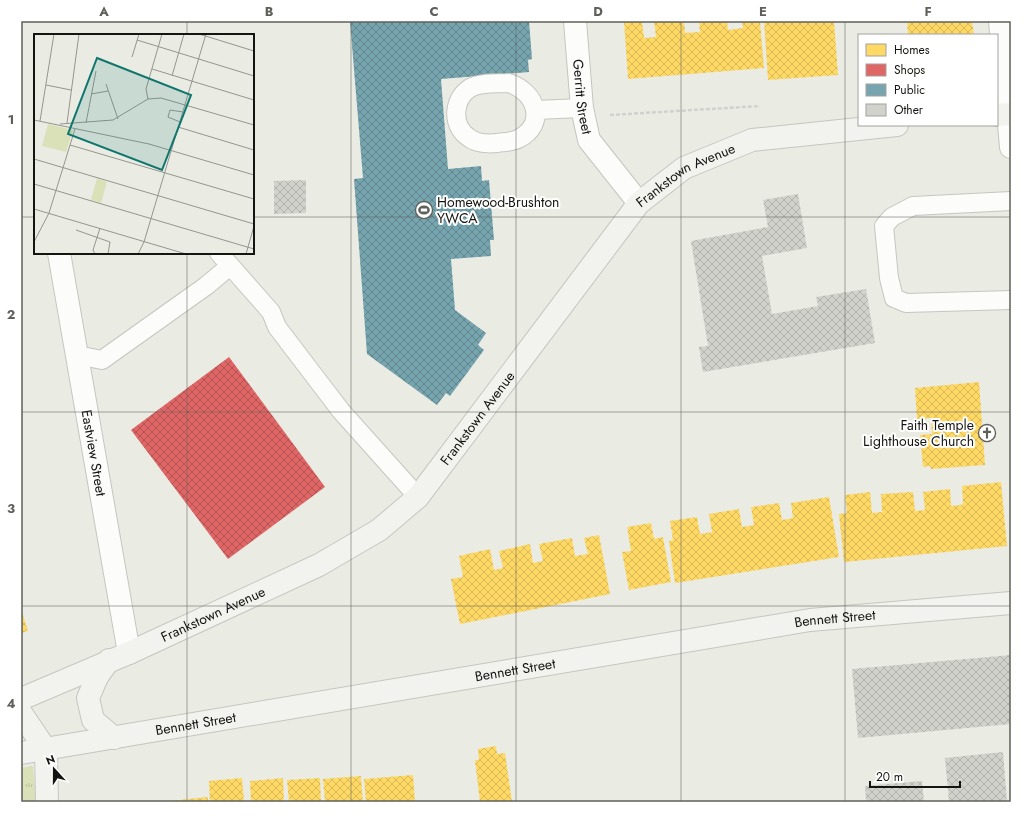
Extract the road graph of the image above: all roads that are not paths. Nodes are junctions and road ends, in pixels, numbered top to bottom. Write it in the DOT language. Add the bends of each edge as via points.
graph roads {
  1 [pos="576,21"];
  2 [pos="1000,21"];
  3 [pos="582,108"];
  4 [pos="535,110"];
  5 [pos="1005,114"];
  6 [pos="887,126"];
  7 [pos="1011,147"];
  8 [pos="1011,201"];
  9 [pos="639,203"];
  10 [pos="59,254"];
  11 [pos="225,259"];
  12 [pos="1011,300"];
  13 [pos="77,355"];
  14 [pos="418,497"];
  15 [pos="1011,603"];
  16 [pos="129,653"];
  17 [pos="109,660"];
  18 [pos="21,699"];
  19 [pos="21,713"];
  20 [pos="114,738"];
  21 [pos="46,750"];
  22 [pos="21,753"];
  23 [pos="47,802"];
  1 -- 3 [label="street, Gerritt Street"];
  2 -- 5 [label="street"];
  3 -- 4 [label="lane"];
  3 -- 9 [label="street, Gerritt Street" via="590,140"];
  4 -- 4 [label="lane" via="533,100 519,86 509,83 480,84 470,88 457,103 456,113 461,131 468,138 487,144 516,140 525,136 535,119"];
  5 -- 7 [label="street"];
  6 -- 9 [label="main road, Frankstown Avenue" via="752,140 684,168"];
  8 -- 12 [label="lane" via="913,206 892,217 884,226 889,278 894,298 906,303"];
  9 -- 14 [label="main road, Frankstown Avenue"];
  10 -- 13 [label="street, Eastview Street"];
  11 -- 13 [label="lane" via="206,286 102,360"];
  11 -- 14 [label="lane" via="271,312 277,327 342,411"];
  13 -- 16 [label="street, Eastview Street"];
  14 -- 16 [label="main road, Frankstown Avenue" via="379,530 319,565"];
  15 -- 20 [label="main road, Bennett Street" via="810,620"];
  16 -- 17 [label="main road, Frankstown Avenue"];
  17 -- 18 [label="main road, Frankstown Avenue"];
  17 -- 20 [label="main road" via="97,677 88,698 93,720"];
  19 -- 21 [label="main road"];
  20 -- 21 [label="main road, Bennett Street"];
  21 -- 22 [label="main road, Bennett Street"];
  21 -- 23 [label="main road"];
}
